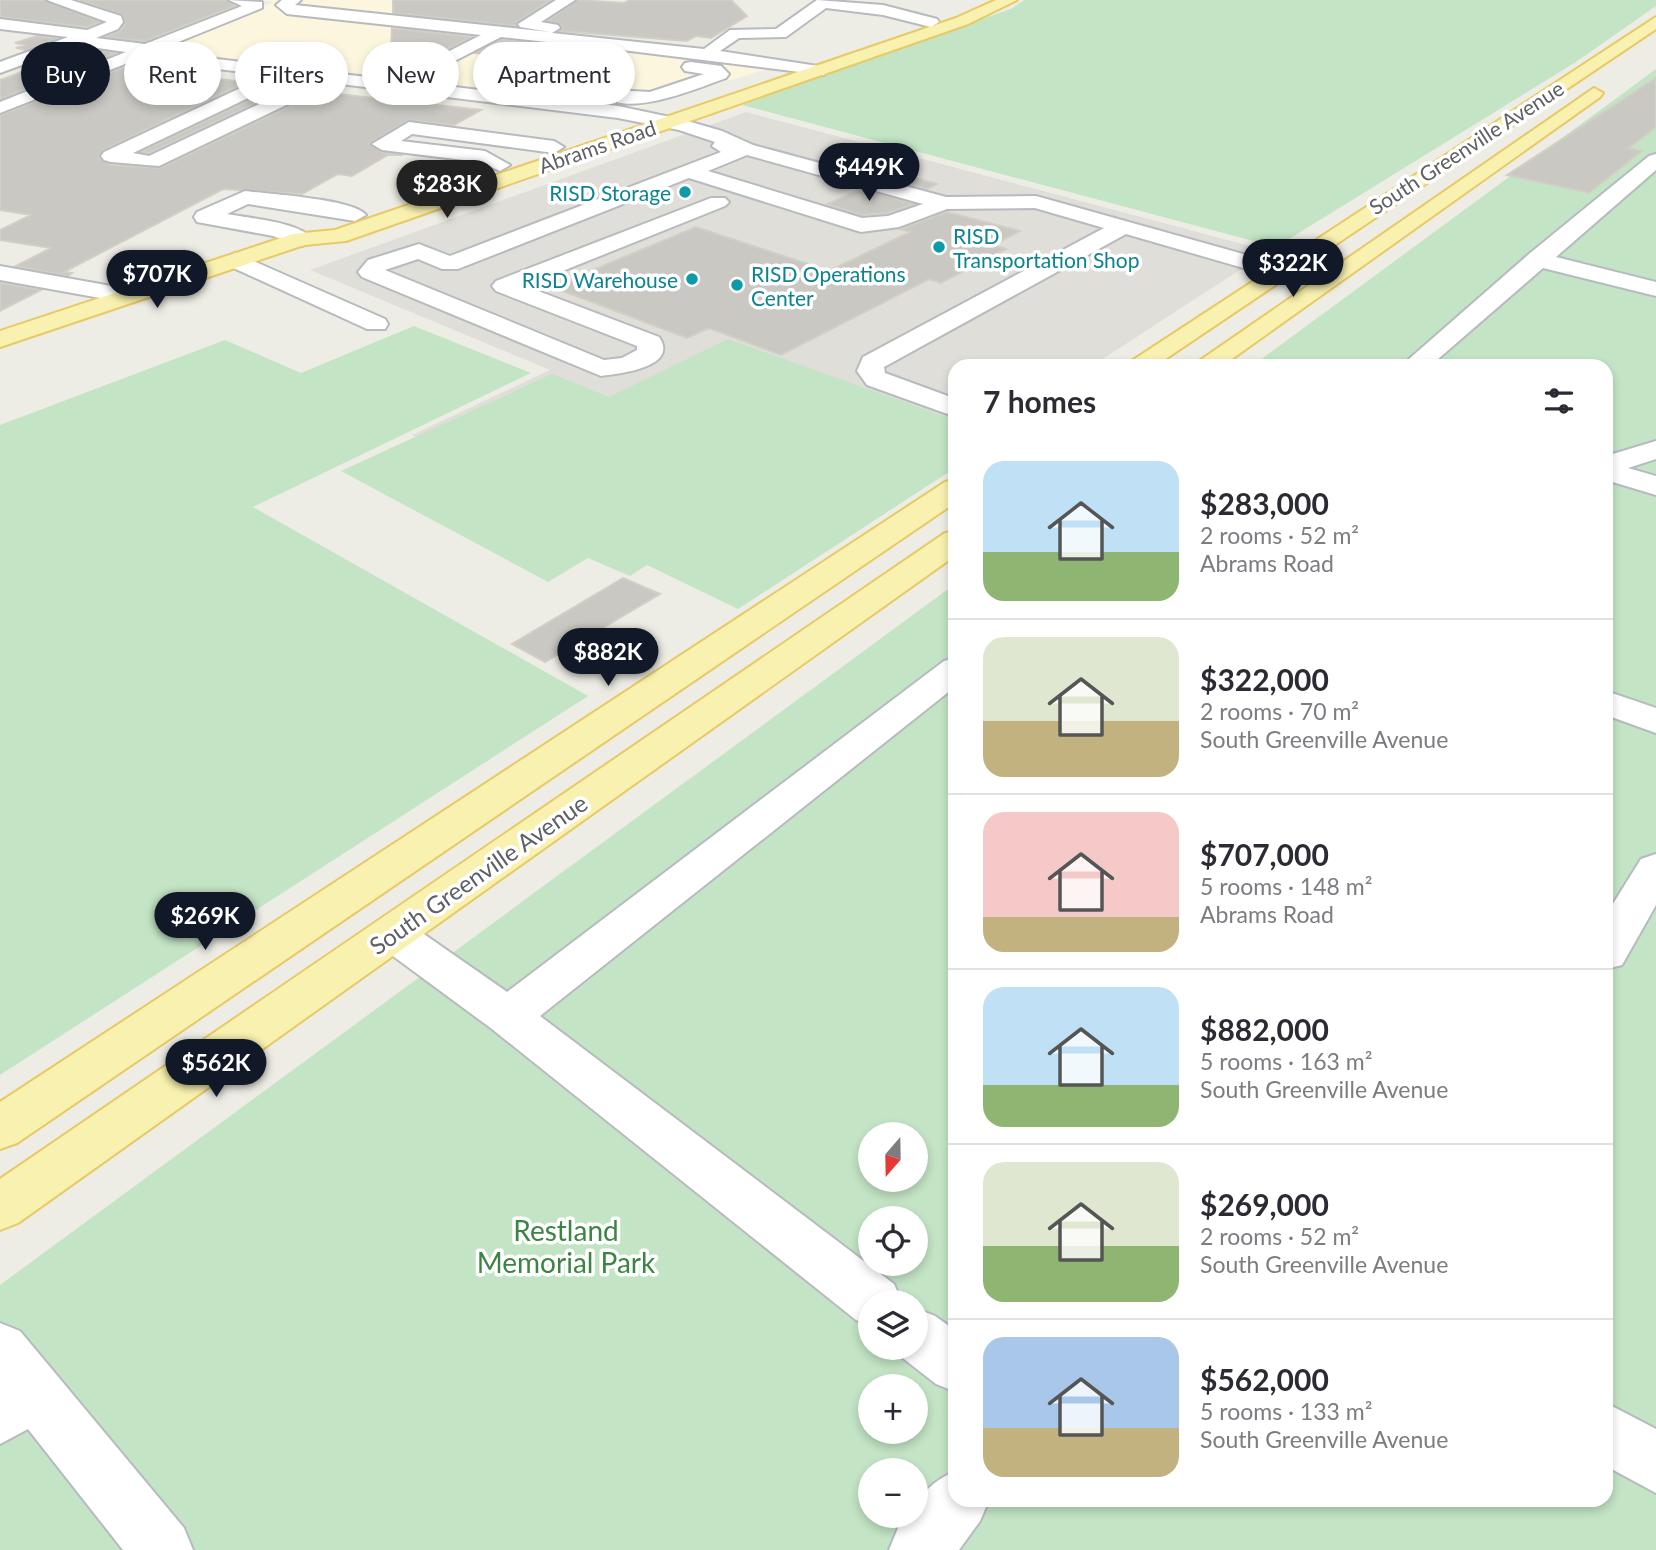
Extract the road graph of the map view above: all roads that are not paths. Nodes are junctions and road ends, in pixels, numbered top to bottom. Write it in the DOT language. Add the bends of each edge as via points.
graph roads {
  1 [pos="55,0"];
  2 [pos="237,0"];
  3 [pos="293,0"];
  4 [pos="567,0"];
  5 [pos="979,0"];
  6 [pos="1009,0"];
  7 [pos="803,1"];
  8 [pos="903,1"];
  9 [pos="823,3"];
  10 [pos="890,11"];
  11 [pos="499,13"];
  12 [pos="571,18"];
  13 [pos="931,22"];
  14 [pos="1656,22"];
  15 [pos="0,24"];
  16 [pos="949,26"];
  17 [pos="466,29"];
  18 [pos="498,32"];
  19 [pos="545,32"];
  20 [pos="83,37"];
  21 [pos="70,42"];
  22 [pos="166,42"];
  23 [pos="602,42"];
  24 [pos="124,44"];
  25 [pos="635,47"];
  26 [pos="232,50"];
  27 [pos="221,52"];
  28 [pos="459,52"];
  29 [pos="0,54"];
  30 [pos="705,54"];
  31 [pos="21,57"];
  32 [pos="124,59"];
  33 [pos="21,60"];
  34 [pos="635,61"];
  35 [pos="0,68"];
  36 [pos="809,68"];
  37 [pos="124,73"];
  38 [pos="1611,81"];
  39 [pos="235,97"];
  40 [pos="635,97"];
  41 [pos="272,105"];
  42 [pos="555,105"];
  43 [pos="0,107"];
  44 [pos="654,121"];
  45 [pos="0,124"];
  46 [pos="554,147"];
  47 [pos="746,149"];
  48 [pos="1656,160"];
  49 [pos="500,165"];
  50 [pos="688,172"];
  51 [pos="718,202"];
  52 [pos="945,203"];
  53 [pos="358,221"];
  54 [pos="1125,226"];
  55 [pos="301,239"];
  56 [pos="419,251"];
  57 [pos="235,260"];
  58 [pos="1537,260"];
  59 [pos="450,264"];
  60 [pos="1278,271"];
  61 [pos="0,274"];
  62 [pos="1322,284"];
  63 [pos="0,285"];
  64 [pos="504,286"];
  65 [pos="1656,289"];
  66 [pos="128,296"];
  67 [pos="104,303"];
  68 [pos="376,324"];
  69 [pos="0,339"];
  70 [pos="1147,359"];
  71 [pos="1215,359"];
  72 [pos="1422,359"];
  73 [pos="948,406"];
  74 [pos="1656,450"];
  75 [pos="1613,465"];
  76 [pos="1613,471"];
  77 [pos="1656,486"];
  78 [pos="948,493"];
  79 [pos="948,546"];
  80 [pos="948,674"];
  81 [pos="1613,705"];
  82 [pos="1656,721"];
  83 [pos="1656,869"];
  84 [pos="293,934"];
  85 [pos="393,934"];
  86 [pos="1613,941"];
  87 [pos="508,1016"];
  88 [pos="0,1128"];
  89 [pos="0,1207"];
  90 [pos="860,1290"];
  91 [pos="928,1344"];
  92 [pos="948,1359"];
  93 [pos="11,1385"];
  94 [pos="1613,1436"];
  95 [pos="1656,1464"];
  96 [pos="954,1507"];
  97 [pos="162,1550"];
  98 [pos="920,1550"];
  1 -- 20 [label="street" via="115,19 112,26"];
  2 -- 22 [label="street" via="257,5"];
  3 -- 17 [label="street" via="284,5 287,9"];
  4 -- 19 [label="street" via="526,24"];
  5 -- 13 [label="main road, Abrams Road"];
  6 -- 16 [label="main road, Abrams Road"];
  7 -- 9 [label="street"];
  8 -- 10 [label="street"];
  9 -- 10 [label="street"];
  9 -- 30 [label="street" via="780,33 736,33"];
  10 -- 13 [label="street"];
  11 -- 17 [label="street"];
  12 -- 19 [label="street"];
  13 -- 16 [label="main road"];
  13 -- 36 [label="main road, Abrams Road"];
  14 -- 60 [label="main road, South Greenville Avenue"];
  15 -- 20 [label="street"];
  16 -- 36 [label="main road, Abrams Road"];
  17 -- 18 [label="street"];
  18 -- 19 [label="street"];
  18 -- 28 [label="street"];
  19 -- 23 [label="street"];
  20 -- 21 [label="street"];
  20 -- 24 [label="street"];
  25 -- 30 [label="street"];
  26 -- 27 [label="street"];
  29 -- 31 [label="street"];
  30 -- 36 [label="street"];
  32 -- 43 [label="street"];
  33 -- 35 [label="street"];
  34 -- 40 [label="street" via="720,73 647,98"];
  36 -- 44 [label="main road, Abrams Road"];
  36 -- 44 [label="main road, Abrams Road"];
  37 -- 45 [label="street"];
  38 -- 62 [label="main road, South Greenville Avenue"];
  39 -- 41 [label="street" via="111,156 152,162"];
  42 -- 44 [label="street"];
  44 -- 46 [label="main road, Abrams Road"];
  44 -- 47 [label="street" via="702,143"];
  44 -- 53 [label="main road, Abrams Road"];
  46 -- 49 [label="main road, Abrams Road"];
  46 -- 49 [label="street" via="409,128 382,144 485,157"];
  47 -- 50 [label="street"];
  47 -- 52 [label="street"];
  48 -- 58 [label="street"];
  49 -- 53 [label="main road, Abrams Road"];
  50 -- 52 [label="street" via="861,225 891,222"];
  50 -- 59 [label="street"];
  51 -- 64 [label="street"];
  52 -- 54 [label="street" via="1036,202"];
  53 -- 55 [label="main road, Abrams Road" via="338,236"];
  53 -- 55 [label="street" via="345,211 245,197 205,217 278,230"];
  53 -- 56 [label="street"];
  54 -- 60 [label="street"];
  54 -- 73 [label="street" via="872,363 870,371 876,379"];
  55 -- 57 [label="main road, Abrams Road"];
  56 -- 59 [label="street"];
  56 -- 64 [label="street" via="376,265 370,272 601,368 628,365 650,354 650,342"];
  57 -- 66 [label="main road, Abrams Road"];
  57 -- 68 [label="street"];
  58 -- 65 [label="street"];
  58 -- 72 [label="street"];
  59 -- 64 [label="street"];
  60 -- 62 [label="main road"];
  60 -- 70 [label="main road, South Greenville Avenue"];
  61 -- 66 [label="street"];
  62 -- 71 [label="main road, South Greenville Avenue"];
  63 -- 67 [label="street"];
  66 -- 67 [label="main road, Abrams Road"];
  67 -- 69 [label="main road, Abrams Road"];
  74 -- 75 [label="street"];
  76 -- 77 [label="street"];
  78 -- 84 [label="main road, South Greenville Avenue"];
  79 -- 85 [label="main road, South Greenville Avenue"];
  80 -- 87 [label="street"];
  81 -- 82 [label="street"];
  83 -- 86 [label="street"];
  84 -- 85 [label="main road"];
  84 -- 88 [label="main road, South Greenville Avenue"];
  85 -- 87 [label="street"];
  85 -- 89 [label="main road, South Greenville Avenue"];
  87 -- 90 [label="street"];
  91 -- 92 [label="street"];
  93 -- 97 [label="street"];
  94 -- 95 [label="street"];
  96 -- 98 [label="street"];
}
